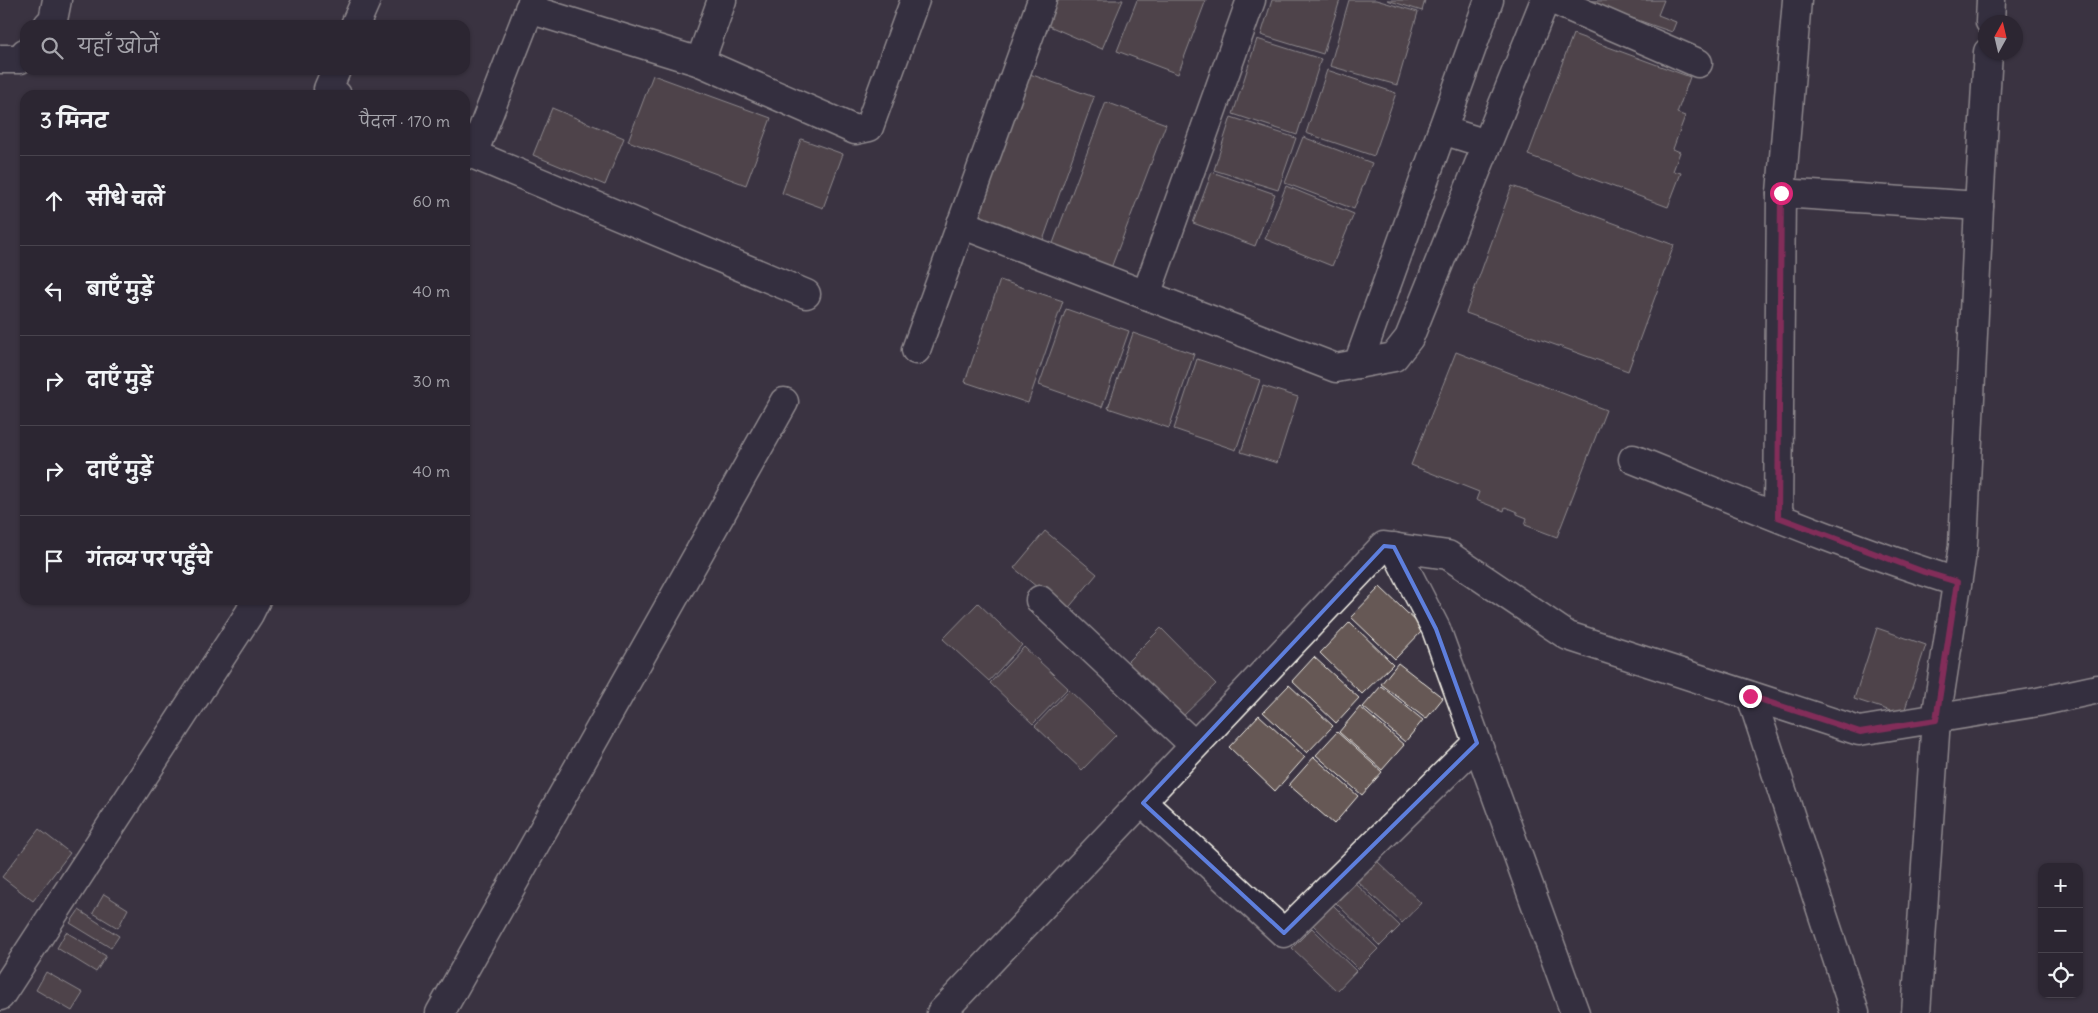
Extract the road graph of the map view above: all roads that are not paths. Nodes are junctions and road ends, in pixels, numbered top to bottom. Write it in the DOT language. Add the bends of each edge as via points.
graph roads {
  1 [pos="57,0"];
  2 [pos="366,0"];
  3 [pos="722,0"];
  4 [pos="915,0"];
  5 [pos="1042,0"];
  6 [pos="1250,0"];
  7 [pos="1489,0"];
  8 [pos="1545,0"];
  9 [pos="1553,0"];
  10 [pos="1797,0"];
  11 [pos="1991,0"];
  12 [pos="531,5"];
  13 [pos="1990,15"];
  14 [pos="53,20"];
  15 [pos="357,20"];
  16 [pos="0,59"];
  17 [pos="20,59"];
  18 [pos="1988,60"];
  19 [pos="700,62"];
  20 [pos="1698,63"];
  21 [pos="334,75"];
  22 [pos="330,90"];
  23 [pos="1442,130"];
  24 [pos="1487,144"];
  25 [pos="470,151"];
  26 [pos="470,153"];
  27 [pos="1781,193"];
  28 [pos="1979,206"];
  29 [pos="961,224"];
  30 [pos="806,294"];
  31 [pos="1146,295"];
  32 [pos="916,350"];
  33 [pos="1358,364"];
  34 [pos="784,402"];
  35 [pos="1633,459"];
  36 [pos="1778,517"];
  37 [pos="1394,547"];
  38 [pos="1957,582"];
  39 [pos="1040,600"];
  40 [pos="254,605"];
  41 [pos="2098,689"];
  42 [pos="1750,696"];
  43 [pos="1936,720"];
  44 [pos="1477,742"];
  45 [pos="1194,745"];
  46 [pos="1143,803"];
  47 [pos="0,996"];
  48 [pos="440,1013"];
  49 [pos="941,1013"];
  50 [pos="1575,1013"];
  51 [pos="1855,1013"];
  52 [pos="1916,1013"];
  1 -- 14 [label="street"];
  2 -- 15 [label="street"];
  3 -- 19 [label="street"];
  4 -- 19 [label="street" via="869,127 855,130"];
  5 -- 29 [label="street"];
  6 -- 31 [label="street"];
  7 -- 23 [label="street"];
  8 -- 24 [label="street"];
  9 -- 20 [label="street"];
  10 -- 27 [label="street"];
  11 -- 13 [label="street"];
  12 -- 19 [label="street"];
  12 -- 25 [label="street"];
  16 -- 17 [label="street"];
  18 -- 28 [label="street"];
  21 -- 22 [label="street" via="328,88"];
  23 -- 24 [label="street"];
  23 -- 33 [label="street"];
  24 -- 33 [label="street" via="1409,338 1394,357"];
  26 -- 30 [label="street"];
  27 -- 28 [label="street"];
  27 -- 36 [label="street"];
  28 -- 38 [label="street" via="1963,546"];
  29 -- 31 [label="street"];
  29 -- 32 [label="street"];
  31 -- 33 [label="street" via="1336,368"];
  34 -- 48 [label="street"];
  35 -- 36 [label="street"];
  36 -- 38 [label="street"];
  37 -- 42 [label="street" via="1448,555 1568,636"];
  37 -- 44 [label="street" via="1436,629"];
  37 -- 45 [label="street" via="1384,546"];
  38 -- 43 [label="street"];
  39 -- 45 [label="street"];
  40 -- 47 [label="street"];
  41 -- 43 [label="street"];
  42 -- 43 [label="street" via="1860,732"];
  42 -- 51 [label="street"];
  43 -- 52 [label="street"];
  44 -- 46 [label="street" via="1284,933"];
  44 -- 50 [label="street"];
  45 -- 46 [label="street"];
  46 -- 49 [label="street"];
}
